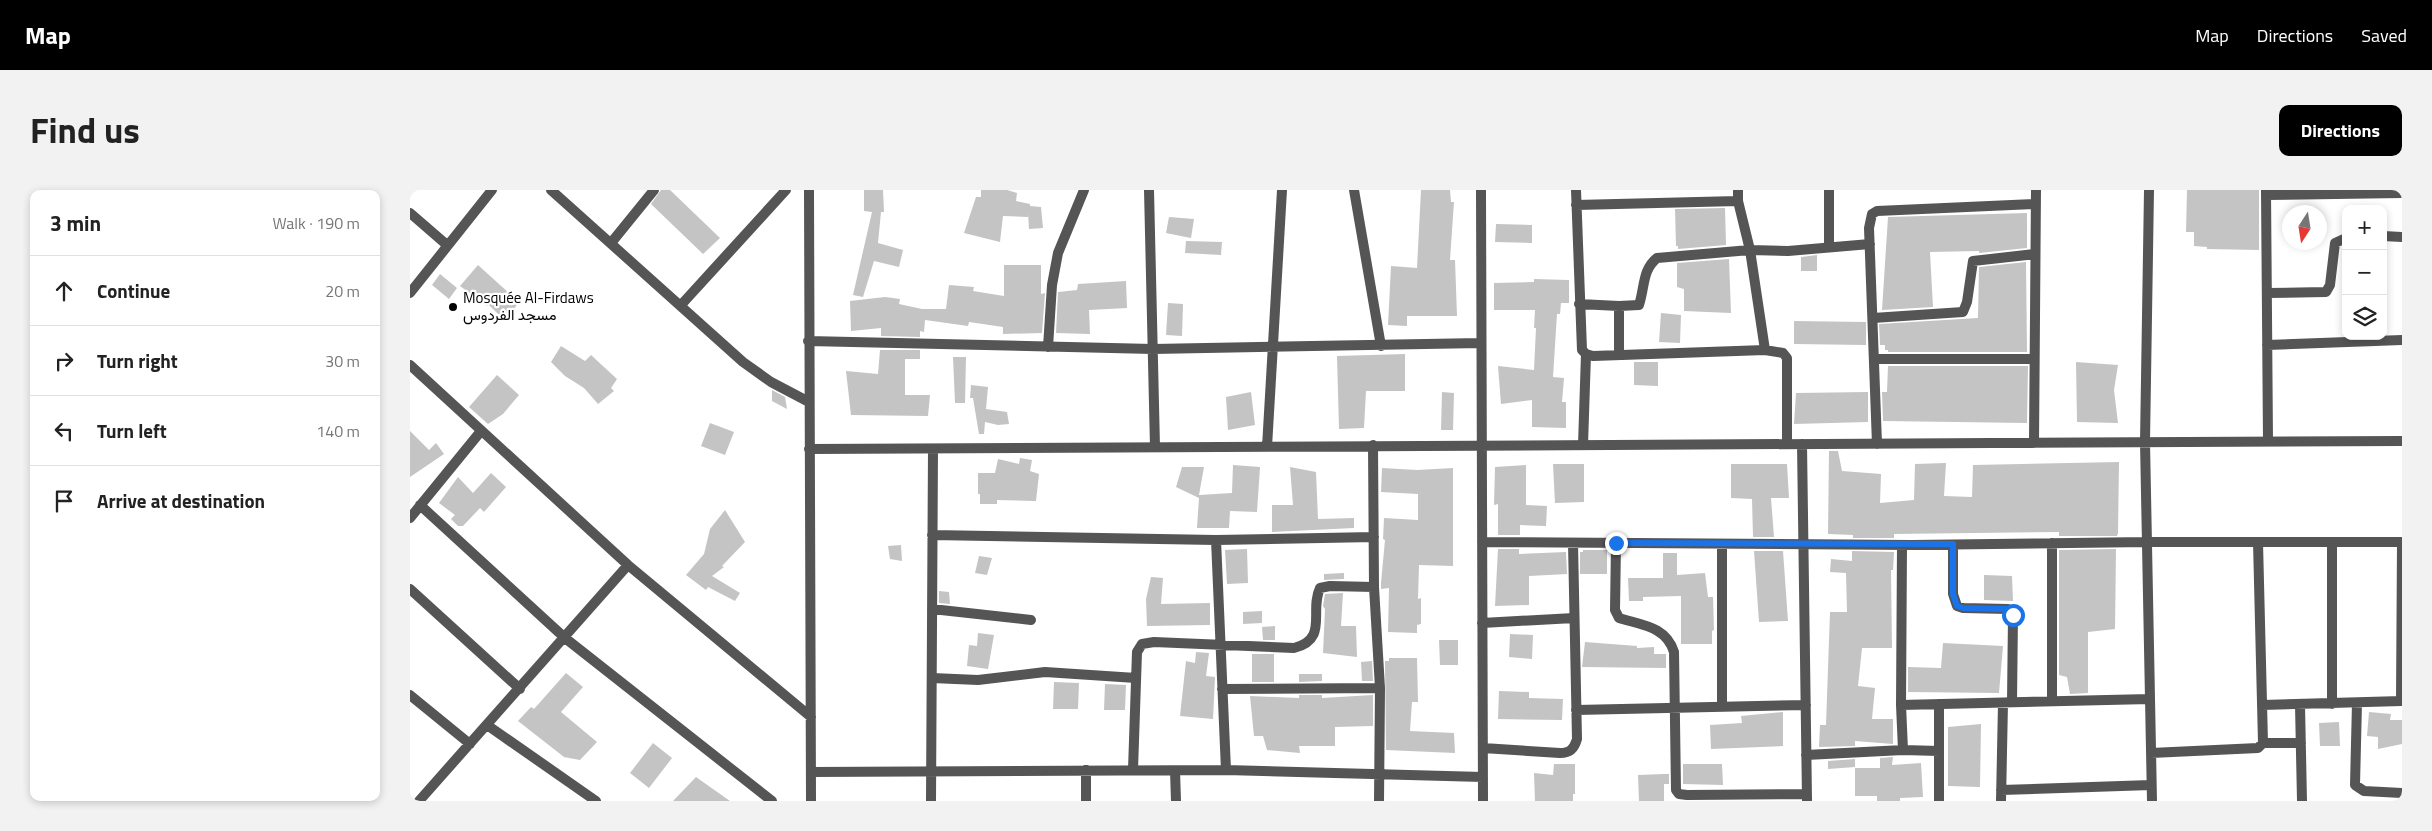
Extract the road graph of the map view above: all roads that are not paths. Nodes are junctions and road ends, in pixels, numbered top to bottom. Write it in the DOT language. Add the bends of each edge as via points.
graph roads {
  1 [pos="492,190"];
  2 [pos="552,190"];
  3 [pos="654,190"];
  4 [pos="786,190"];
  5 [pos="808,190"];
  6 [pos="1084,190"];
  7 [pos="1149,190"];
  8 [pos="1282,190"];
  9 [pos="1354,190"];
  10 [pos="1480,190"];
  11 [pos="1576,190"];
  12 [pos="1738,190"];
  13 [pos="1829,190"];
  14 [pos="2036,190"];
  15 [pos="2149,190"];
  16 [pos="2266,193"];
  17 [pos="2402,193"];
  18 [pos="1738,202"];
  19 [pos="2036,204"];
  20 [pos="1576,205"];
  21 [pos="410,212"];
  22 [pos="2387,236"];
  23 [pos="2402,237"];
  24 [pos="2342,240"];
  25 [pos="611,243"];
  26 [pos="1870,244"];
  27 [pos="447,245"];
  28 [pos="1829,246"];
  29 [pos="1750,250"];
  30 [pos="2035,254"];
  31 [pos="410,293"];
  32 [pos="2267,293"];
  33 [pos="1579,304"];
  34 [pos="681,305"];
  35 [pos="1619,306"];
  36 [pos="1873,318"];
  37 [pos="2402,340"];
  38 [pos="808,341"];
  39 [pos="1481,344"];
  40 [pos="2267,345"];
  41 [pos="1381,346"];
  42 [pos="1048,347"];
  43 [pos="1274,348"];
  44 [pos="1153,349"];
  45 [pos="1764,350"];
  46 [pos="1586,354"];
  47 [pos="1620,355"];
  48 [pos="1875,358"];
  49 [pos="2034,359"];
  50 [pos="410,365"];
  51 [pos="809,402"];
  52 [pos="481,431"];
  53 [pos="2268,441"];
  54 [pos="2402,441"];
  55 [pos="2145,442"];
  56 [pos="2034,443"];
  57 [pos="1787,444"];
  58 [pos="1802,444"];
  59 [pos="1877,444"];
  60 [pos="1372,445"];
  61 [pos="1482,445"];
  62 [pos="1583,445"];
  63 [pos="1156,447"];
  64 [pos="1267,447"];
  65 [pos="809,449"];
  66 [pos="933,449"];
  67 [pos="420,505"];
  68 [pos="410,518"];
  69 [pos="932,535"];
  70 [pos="1374,537"];
  71 [pos="1216,540"];
  72 [pos="1482,542"];
  73 [pos="2147,542"];
  74 [pos="2258,542"];
  75 [pos="2332,542"];
  76 [pos="2402,542"];
  77 [pos="1573,543"];
  78 [pos="1616,543"];
  79 [pos="1804,543"];
  80 [pos="2052,543"];
  81 [pos="1722,544"];
  82 [pos="1953,544"];
  83 [pos="1902,545"];
  84 [pos="628,565"];
  85 [pos="1374,588"];
  86 [pos="410,589"];
  87 [pos="932,609"];
  88 [pos="1574,618"];
  89 [pos="1031,620"];
  90 [pos="1482,623"];
  91 [pos="565,638"];
  92 [pos="1220,645"];
  93 [pos="932,678"];
  94 [pos="1136,678"];
  95 [pos="1380,688"];
  96 [pos="520,689"];
  97 [pos="1222,689"];
  98 [pos="410,695"];
  99 [pos="2150,699"];
  100 [pos="2052,701"];
  101 [pos="2401,701"];
  102 [pos="2007,702"];
  103 [pos="2358,703"];
  104 [pos="1939,704"];
  105 [pos="2332,704"];
  106 [pos="1806,705"];
  107 [pos="1900,705"];
  108 [pos="2262,705"];
  109 [pos="2300,705"];
  110 [pos="1722,707"];
  111 [pos="1676,708"];
  112 [pos="1576,710"];
  113 [pos="811,717"];
  114 [pos="488,726"];
  115 [pos="2263,742"];
  116 [pos="2301,743"];
  117 [pos="470,744"];
  118 [pos="1483,748"];
  119 [pos="1903,750"];
  120 [pos="1939,751"];
  121 [pos="2151,753"];
  122 [pos="1806,755"];
  123 [pos="1086,770"];
  124 [pos="1133,770"];
  125 [pos="1175,770"];
  126 [pos="1226,770"];
  127 [pos="932,771"];
  128 [pos="811,772"];
  129 [pos="1379,773"];
  130 [pos="1483,776"];
  131 [pos="2152,785"];
  132 [pos="2001,790"];
  133 [pos="2402,793"];
  134 [pos="1687,798"];
  135 [pos="1807,798"];
  136 [pos="419,801"];
  137 [pos="596,801"];
  138 [pos="772,801"];
  139 [pos="811,801"];
  140 [pos="931,801"];
  141 [pos="1086,801"];
  142 [pos="1176,801"];
  143 [pos="1379,801"];
  144 [pos="1483,801"];
  145 [pos="1938,801"];
  146 [pos="2001,801"];
  147 [pos="2152,801"];
  148 [pos="2302,801"];
  1 -- 27 [label="street"];
  2 -- 25 [label="street"];
  3 -- 25 [label="street"];
  4 -- 34 [label="street"];
  5 -- 38 [label="street"];
  6 -- 42 [label="street" via="1058,253 1052,285"];
  7 -- 44 [label="street"];
  8 -- 43 [label="street"];
  9 -- 41 [label="street"];
  10 -- 39 [label="street"];
  11 -- 20 [label="street"];
  12 -- 18 [label="street"];
  13 -- 28 [label="street"];
  14 -- 19 [label="street"];
  15 -- 55 [label="street"];
  16 -- 17 [label="street"];
  16 -- 32 [label="street"];
  18 -- 20 [label="street"];
  18 -- 29 [label="street"];
  19 -- 26 [label="street" via="1877,211 1870,219"];
  19 -- 30 [label="street"];
  20 -- 33 [label="street"];
  21 -- 27 [label="street"];
  22 -- 23 [label="street"];
  24 -- 32 [label="street" via="2335,243 2330,285 2326,292"];
  25 -- 34 [label="street"];
  26 -- 28 [label="street"];
  26 -- 36 [label="street"];
  27 -- 31 [label="street"];
  28 -- 29 [label="street" via="1788,251"];
  29 -- 35 [label="street" via="1657,258 1648,264 1639,304"];
  29 -- 45 [label="street"];
  30 -- 36 [label="street" via="1973,261 1967,302 1962,312"];
  30 -- 49 [label="street"];
  32 -- 40 [label="street"];
  33 -- 35 [label="street"];
  33 -- 46 [label="street" via="1580,344"];
  34 -- 51 [label="street" via="742,362"];
  35 -- 47 [label="street"];
  36 -- 48 [label="street"];
  37 -- 40 [label="street"];
  38 -- 42 [label="street"];
  38 -- 51 [label="street"];
  39 -- 41 [label="street"];
  39 -- 61 [label="street"];
  40 -- 53 [label="street"];
  41 -- 43 [label="street"];
  42 -- 44 [label="street"];
  43 -- 44 [label="street"];
  43 -- 64 [label="street"];
  44 -- 63 [label="street"];
  45 -- 47 [label="street"];
  45 -- 57 [label="street" via="1783,353 1787,358"];
  46 -- 47 [label="street"];
  46 -- 62 [label="street"];
  48 -- 49 [label="street"];
  48 -- 59 [label="street"];
  49 -- 56 [label="street"];
  50 -- 52 [label="street"];
  51 -- 65 [label="street"];
  52 -- 67 [label="street"];
  52 -- 84 [label="street"];
  53 -- 54 [label="street"];
  53 -- 55 [label="street"];
  55 -- 56 [label="street"];
  55 -- 73 [label="street"];
  56 -- 59 [label="street"];
  57 -- 58 [label="street"];
  57 -- 62 [label="street"];
  58 -- 59 [label="street"];
  58 -- 79 [label="street"];
  60 -- 61 [label="street"];
  60 -- 64 [label="street"];
  60 -- 70 [label="street"];
  61 -- 62 [label="street"];
  61 -- 72 [label="street"];
  63 -- 64 [label="street"];
  63 -- 66 [label="street"];
  65 -- 66 [label="street"];
  65 -- 113 [label="street"];
  66 -- 69 [label="street"];
  67 -- 68 [label="street"];
  67 -- 91 [label="street"];
  69 -- 71 [label="street"];
  69 -- 87 [label="street"];
  70 -- 71 [label="street"];
  70 -- 85 [label="street"];
  71 -- 92 [label="street"];
  72 -- 77 [label="street"];
  72 -- 90 [label="street"];
  73 -- 74 [label="street"];
  73 -- 80 [label="street"];
  73 -- 99 [label="street"];
  74 -- 75 [label="street"];
  74 -- 108 [label="street"];
  75 -- 76 [label="street"];
  75 -- 105 [label="street"];
  76 -- 101 [label="street"];
  77 -- 78 [label="street"];
  77 -- 88 [label="street"];
  78 -- 81 [label="street"];
  78 -- 111 [label="street" via="1615,610 1619,618 1658,630 1672,645"];
  79 -- 81 [label="street"];
  79 -- 83 [label="street"];
  79 -- 106 [label="street"];
  80 -- 82 [label="street"];
  80 -- 100 [label="street"];
  81 -- 110 [label="street"];
  82 -- 83 [label="street"];
  82 -- 102 [label="street" via="1953,594 1957,606 2008,609 2013,615"];
  83 -- 107 [label="street"];
  84 -- 91 [label="street"];
  84 -- 113 [label="street"];
  85 -- 92 [label="street" via="1320,588 1316,630 1301,646"];
  85 -- 95 [label="street"];
  86 -- 96 [label="street"];
  87 -- 89 [label="street"];
  87 -- 93 [label="street"];
  88 -- 90 [label="street"];
  88 -- 112 [label="street"];
  90 -- 118 [label="street"];
  91 -- 96 [label="street"];
  91 -- 138 [label="street"];
  92 -- 94 [label="street" via="1142,644 1137,652"];
  92 -- 97 [label="street"];
  93 -- 94 [label="street" via="978,680 1045,672"];
  93 -- 127 [label="street"];
  94 -- 124 [label="street"];
  95 -- 97 [label="street"];
  95 -- 129 [label="street"];
  96 -- 114 [label="street"];
  97 -- 126 [label="street"];
  98 -- 117 [label="street"];
  99 -- 100 [label="street"];
  99 -- 121 [label="street"];
  100 -- 102 [label="street"];
  101 -- 103 [label="street"];
  102 -- 104 [label="street"];
  102 -- 132 [label="street"];
  103 -- 105 [label="street"];
  103 -- 133 [label="street" via="2354,785 2364,791"];
  104 -- 107 [label="street"];
  104 -- 120 [label="street"];
  105 -- 109 [label="street"];
  106 -- 110 [label="street"];
  106 -- 122 [label="street"];
  107 -- 119 [label="street"];
  108 -- 109 [label="street"];
  108 -- 115 [label="street"];
  109 -- 116 [label="street"];
  110 -- 111 [label="street"];
  111 -- 112 [label="street"];
  111 -- 134 [label="street" via="1676,790"];
  112 -- 118 [label="street" via="1577,739 1575,747 1568,753"];
  113 -- 128 [label="street"];
  114 -- 117 [label="street"];
  114 -- 137 [label="street"];
  115 -- 116 [label="street"];
  115 -- 121 [label="street" via="2258,748"];
  116 -- 148 [label="street"];
  117 -- 136 [label="street"];
  118 -- 130 [label="street"];
  119 -- 120 [label="street"];
  119 -- 122 [label="street"];
  120 -- 145 [label="street"];
  121 -- 131 [label="street"];
  122 -- 135 [label="street"];
  123 -- 124 [label="street"];
  123 -- 127 [label="street"];
  123 -- 141 [label="street"];
  124 -- 125 [label="street"];
  125 -- 126 [label="street"];
  125 -- 142 [label="street"];
  126 -- 129 [label="street"];
  127 -- 128 [label="street"];
  127 -- 140 [label="street"];
  128 -- 139 [label="street"];
  129 -- 130 [label="street"];
  129 -- 143 [label="street"];
  130 -- 144 [label="street"];
  131 -- 132 [label="street"];
  131 -- 147 [label="street"];
  132 -- 146 [label="street"];
  134 -- 135 [label="street"];
}
